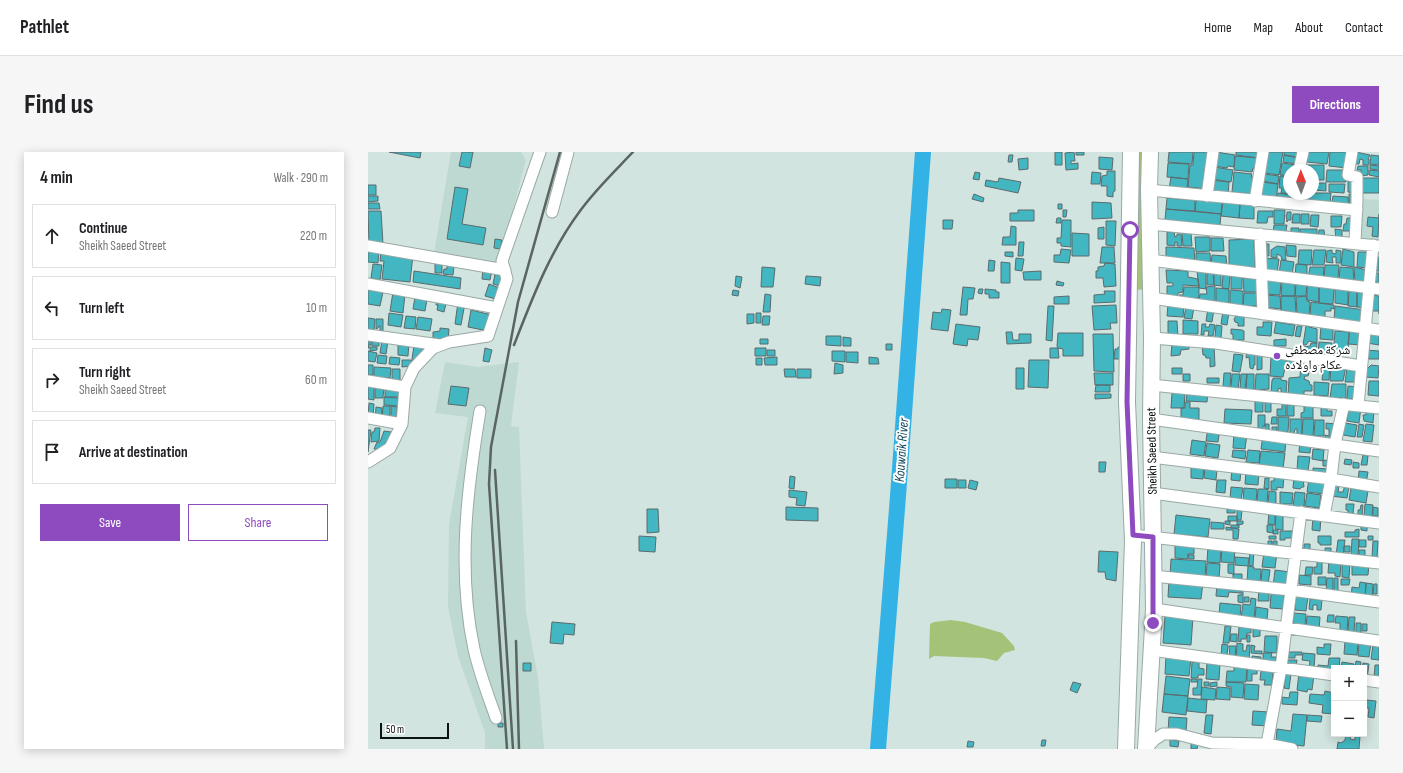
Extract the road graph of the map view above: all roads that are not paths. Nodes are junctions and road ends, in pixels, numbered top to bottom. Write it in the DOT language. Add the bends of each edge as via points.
graph roads {
  1 [pos="540,152"];
  2 [pos="568,152"];
  3 [pos="1131,152"];
  4 [pos="1150,152"];
  5 [pos="1213,152"];
  6 [pos="1263,152"];
  7 [pos="1303,152"];
  8 [pos="1352,152"];
  9 [pos="1300,164"];
  10 [pos="1149,190"];
  11 [pos="1207,196"];
  12 [pos="1283,200"];
  13 [pos="1299,200"];
  14 [pos="1255,201"];
  15 [pos="1357,210"];
  16 [pos="552,212"];
  17 [pos="1150,224"];
  18 [pos="1260,234"];
  19 [pos="1355,244"];
  20 [pos="1376,245"];
  21 [pos="368,246"];
  22 [pos="1150,260"];
  23 [pos="505,270"];
  24 [pos="1262,275"];
  25 [pos="368,284"];
  26 [pos="1374,289"];
  27 [pos="1151,298"];
  28 [pos="497,308"];
  29 [pos="1263,314"];
  30 [pos="1365,328"];
  31 [pos="1379,330"];
  32 [pos="368,335"];
  33 [pos="1152,338"];
  34 [pos="440,345"];
  35 [pos="1361,366"];
  36 [pos="368,381"];
  37 [pos="1151,385"];
  38 [pos="405,387"];
  39 [pos="1344,404"];
  40 [pos="1358,406"];
  41 [pos="1379,408"];
  42 [pos="480,411"];
  43 [pos="368,418"];
  44 [pos="1151,419"];
  45 [pos="402,424"];
  46 [pos="1335,444"];
  47 [pos="1379,451"];
  48 [pos="1151,457"];
  49 [pos="368,462"];
  50 [pos="1331,479"];
  51 [pos="1379,487"];
  52 [pos="1152,493"];
  53 [pos="1301,512"];
  54 [pos="1324,516"];
  55 [pos="1379,523"];
  56 [pos="1133,535"];
  57 [pos="1153,537"];
  58 [pos="1296,552"];
  59 [pos="1379,563"];
  60 [pos="1153,576"];
  61 [pos="1291,590"];
  62 [pos="1379,602"];
  63 [pos="1154,609"];
  64 [pos="1286,628"];
  65 [pos="1379,641"];
  66 [pos="1151,650"];
  67 [pos="1281,668"];
  68 [pos="1331,675"];
  69 [pos="1367,680"];
  70 [pos="1379,682"];
  71 [pos="496,718"];
  72 [pos="1267,744"];
  73 [pos="1126,749"];
  74 [pos="1146,749"];
  75 [pos="1292,749"];
  1 -- 23 [label="street" via="502,261"];
  2 -- 16 [label="street"];
  3 -- 56 [label="main road, Sheikh Saeed Street" via="1127,402"];
  4 -- 10 [label="main road, Sheikh Saeed Street"];
  5 -- 11 [label="street"];
  6 -- 14 [label="street"];
  7 -- 9 [label="street"];
  8 -- 15 [label="street" via="1348,175 1357,178"];
  10 -- 11 [label="street"];
  10 -- 17 [label="main road, Sheikh Saeed Street"];
  11 -- 14 [label="street"];
  12 -- 14 [label="street"];
  13 -- 15 [label="street"];
  15 -- 19 [label="street"];
  17 -- 18 [label="street"];
  17 -- 22 [label="main road, Sheikh Saeed Street"];
  18 -- 19 [label="street"];
  18 -- 24 [label="street"];
  19 -- 20 [label="street"];
  20 -- 26 [label="street"];
  21 -- 23 [label="street"];
  22 -- 24 [label="street"];
  22 -- 27 [label="main road, Sheikh Saeed Street"];
  23 -- 28 [label="street" via="507,280"];
  24 -- 26 [label="street"];
  24 -- 29 [label="street"];
  25 -- 28 [label="street"];
  26 -- 30 [label="street"];
  27 -- 29 [label="street"];
  27 -- 33 [label="main road, Sheikh Saeed Street"];
  28 -- 34 [label="street" via="488,336"];
  29 -- 30 [label="street"];
  30 -- 31 [label="street"];
  30 -- 35 [label="street"];
  32 -- 34 [label="street"];
  33 -- 35 [label="street" via="1216,343"];
  33 -- 37 [label="main road, Sheikh Saeed Street"];
  34 -- 38 [label="street" via="433,348 414,368"];
  35 -- 40 [label="street"];
  36 -- 38 [label="street"];
  37 -- 39 [label="street"];
  37 -- 44 [label="main road, Sheikh Saeed Street"];
  38 -- 45 [label="street"];
  39 -- 40 [label="street"];
  39 -- 46 [label="street"];
  40 -- 41 [label="street"];
  42 -- 71 [label="street" via="470,473 464,540 466,600 474,650"];
  43 -- 45 [label="street"];
  44 -- 46 [label="street"];
  44 -- 48 [label="main road, Sheikh Saeed Street"];
  45 -- 49 [label="street" via="390,448"];
  46 -- 47 [label="street"];
  46 -- 50 [label="street"];
  48 -- 50 [label="street"];
  48 -- 52 [label="main road, Sheikh Saeed Street"];
  50 -- 51 [label="street"];
  50 -- 54 [label="street"];
  52 -- 53 [label="street"];
  52 -- 57 [label="main road, Sheikh Saeed Street"];
  53 -- 54 [label="street"];
  53 -- 58 [label="street"];
  54 -- 55 [label="street"];
  56 -- 57 [label="street"];
  56 -- 73 [label="main road, Sheikh Saeed Street"];
  57 -- 58 [label="street"];
  57 -- 60 [label="main road, Sheikh Saeed Street"];
  58 -- 59 [label="street"];
  58 -- 61 [label="street"];
  60 -- 61 [label="street"];
  60 -- 63 [label="main road, Sheikh Saeed Street"];
  61 -- 62 [label="street"];
  61 -- 64 [label="street"];
  63 -- 64 [label="street"];
  63 -- 66 [label="main road, Sheikh Saeed Street"];
  64 -- 65 [label="street"];
  64 -- 67 [label="street"];
  66 -- 67 [label="street"];
  66 -- 74 [label="main road, Sheikh Saeed Street"];
  67 -- 68 [label="street"];
  67 -- 72 [label="street"];
  69 -- 70 [label="street"];
  72 -- 74 [label="street" via="1212,743 1177,734 1163,734"];
  72 -- 75 [label="street"];
}
